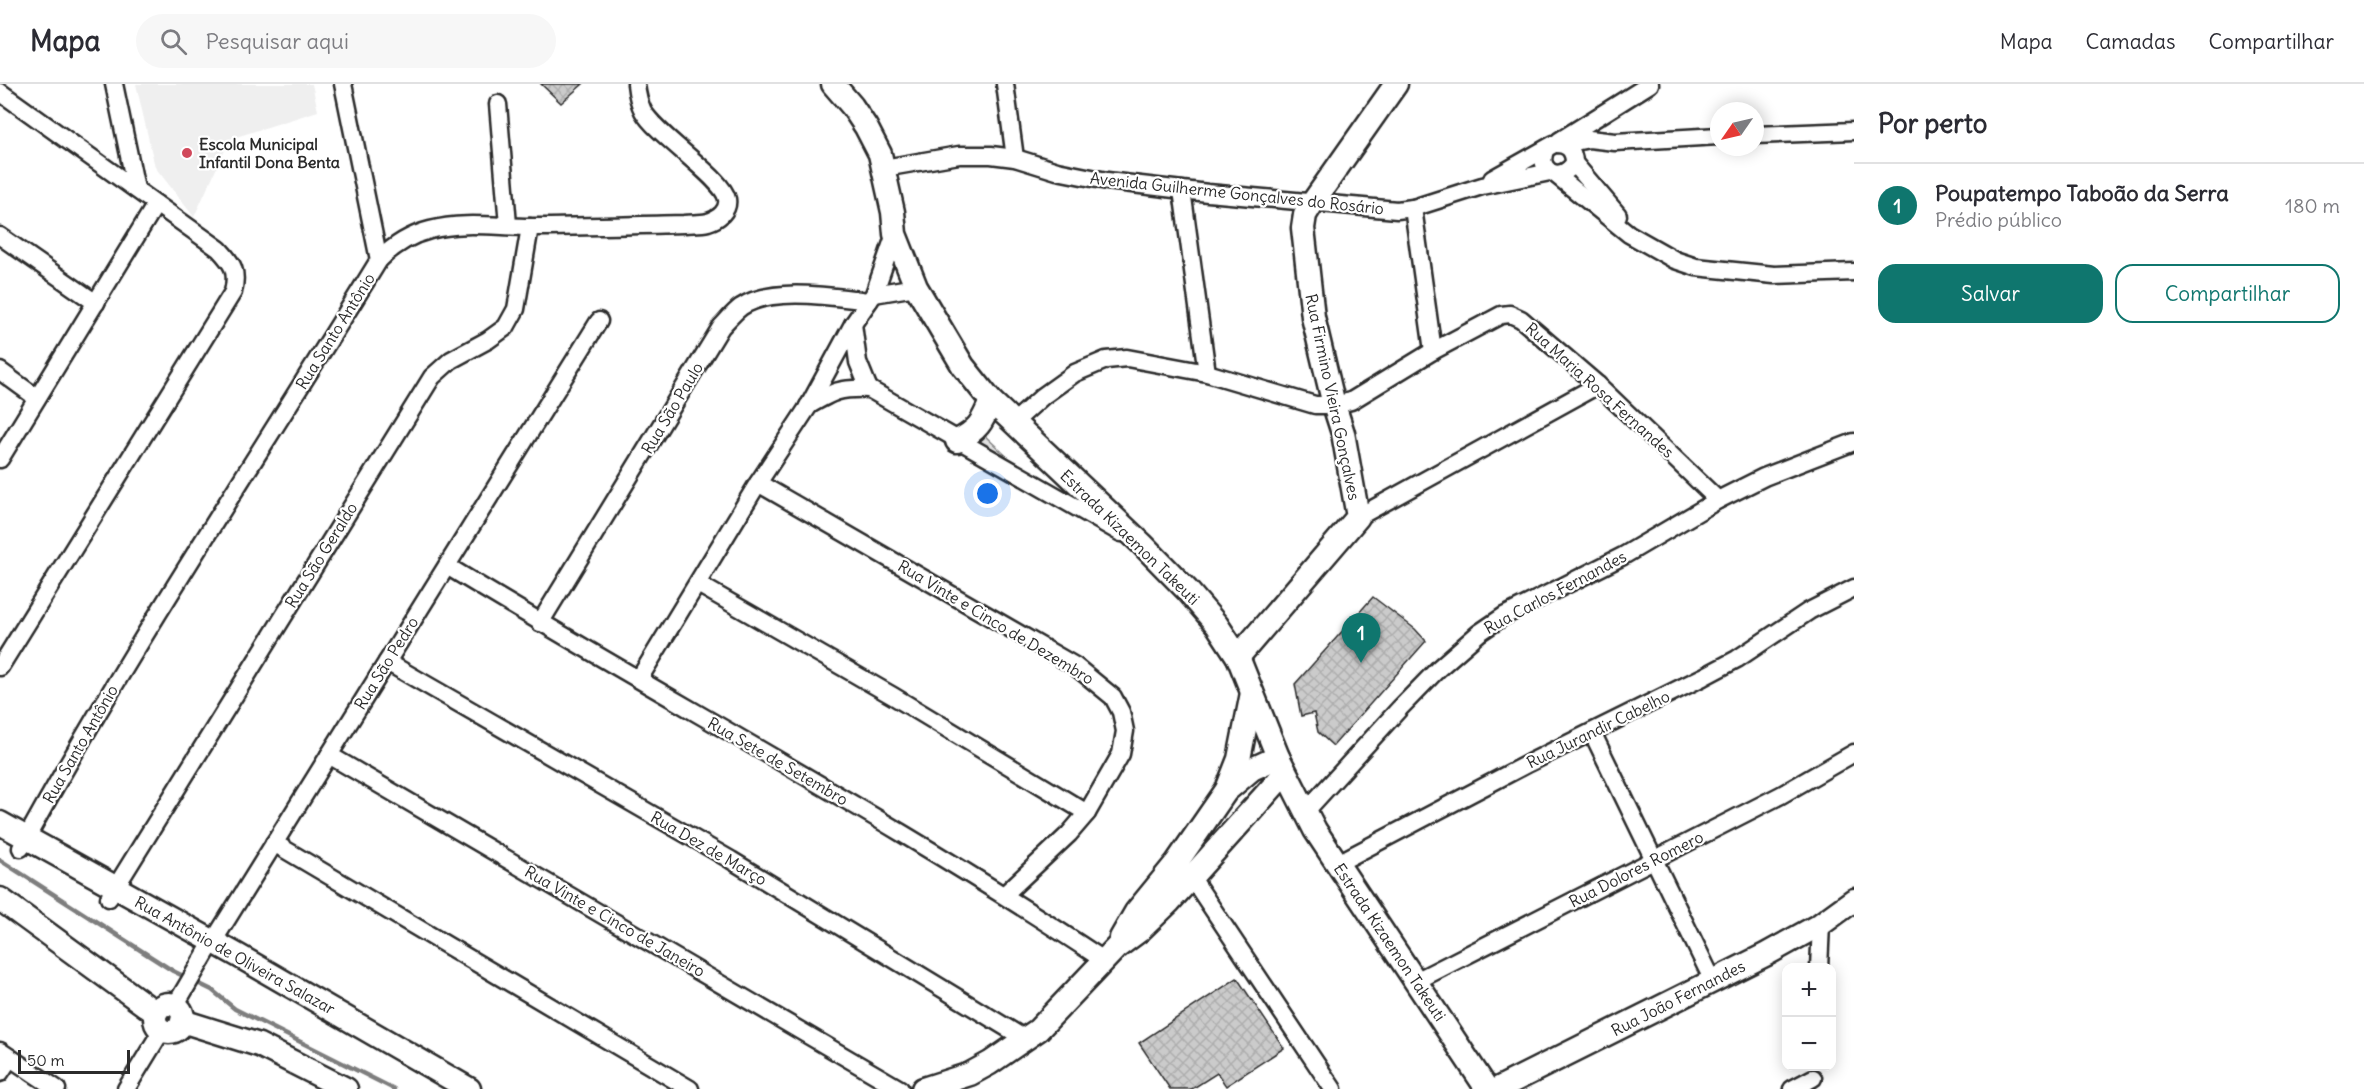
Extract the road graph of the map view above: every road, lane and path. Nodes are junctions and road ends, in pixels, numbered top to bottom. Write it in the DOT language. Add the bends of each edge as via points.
graph roads {
  1 [pos="114,84"];
  2 [pos="343,84"];
  3 [pos="636,84"];
  4 [pos="833,84"];
  5 [pos="1005,84"];
  6 [pos="1391,84"];
  7 [pos="1396,84"];
  8 [pos="1650,84"];
  9 [pos="0,92"];
  10 [pos="498,104"];
  11 [pos="1605,112"];
  12 [pos="1854,131"];
  13 [pos="1764,135"];
  14 [pos="1710,137"];
  15 [pos="1619,142"];
  16 [pos="1555,146"];
  17 [pos="1015,158"];
  18 [pos="1574,161"];
  19 [pos="884,168"];
  20 [pos="1552,173"];
  21 [pos="1482,186"];
  22 [pos="136,189"];
  23 [pos="1182,190"];
  24 [pos="1313,202"];
  25 [pos="156,204"];
  26 [pos="1413,208"];
  27 [pos="508,225"];
  28 [pos="530,227"];
  29 [pos="895,234"];
  30 [pos="1629,234"];
  31 [pos="0,236"];
  32 [pos="379,260"];
  33 [pos="1854,272"];
  34 [pos="916,287"];
  35 [pos="871,298"];
  36 [pos="96,303"];
  37 [pos="599,321"];
  38 [pos="853,324"];
  39 [pos="1433,351"];
  40 [pos="0,371"];
  41 [pos="1207,373"];
  42 [pos="1598,385"];
  43 [pos="869,390"];
  44 [pos="37,398"];
  45 [pos="991,401"];
  46 [pos="1334,405"];
  47 [pos="807,407"];
  48 [pos="1013,423"];
  49 [pos="957,441"];
  50 [pos="1854,442"];
  51 [pos="0,459"];
  52 [pos="758,483"];
  53 [pos="1718,500"];
  54 [pos="1358,518"];
  55 [pos="1142,544"];
  56 [pos="447,566"];
  57 [pos="698,584"];
  58 [pos="1854,588"];
  59 [pos="540,623"];
  60 [pos="1238,657"];
  61 [pos="387,662"];
  62 [pos="0,667"];
  63 [pos="639,679"];
  64 [pos="1252,693"];
  65 [pos="1592,732"];
  66 [pos="1854,753"];
  67 [pos="329,754"];
  68 [pos="1282,765"];
  69 [pos="1226,791"];
  70 [pos="1305,812"];
  71 [pos="1087,813"];
  72 [pos="0,823"];
  73 [pos="0,836"];
  74 [pos="24,843"];
  75 [pos="274,843"];
  76 [pos="1654,860"];
  77 [pos="1338,863"];
  78 [pos="1185,870"];
  79 [pos="112,893"];
  80 [pos="1005,894"];
  81 [pos="0,899"];
  82 [pos="1854,900"];
  83 [pos="1821,924"];
  84 [pos="210,947"];
  85 [pos="1111,954"];
  86 [pos="1819,963"];
  87 [pos="1416,981"];
  88 [pos="1713,981"];
  89 [pos="171,1014"];
  90 [pos="1027,1040"];
  91 [pos="5,1055"];
  92 [pos="0,1073"];
  93 [pos="1813,1078"];
  94 [pos="57,1089"];
  95 [pos="126,1089"];
  96 [pos="346,1089"];
  97 [pos="447,1089"];
  98 [pos="470,1089"];
  99 [pos="690,1089"];
  100 [pos="900,1089"];
  101 [pos="923,1089"];
  102 [pos="1333,1089"];
  103 [pos="1487,1089"];
  104 [pos="1497,1089"];
  105 [pos="1792,1089"];
  1 -- 22 [label="street"];
  2 -- 32 [label="street"];
  3 -- 28 [label="street, Rua Santo Antônio" via="643,111 653,124 719,185 727,199 720,217 707,222"];
  4 -- 19 [label="street, Estrada Kizaemon Takeuti" via="866,127"];
  5 -- 17 [label="street"];
  6 -- 7 [label="street"];
  7 -- 24 [label="street, Rua Firmino Vieira Gonçalves"];
  8 -- 11 [label="street"];
  9 -- 22 [label="street"];
  10 -- 27 [label="street"];
  11 -- 15 [label="street" via="1611,133"];
  11 -- 16 [label="street"];
  12 -- 13 [label="street"];
  14 -- 15 [label="street, Avenida Guilherme Gonçalves do Rosário"];
  15 -- 16 [label="street, Avenida Guilherme Gonçalves do Rosário" via="1589,139"];
  15 -- 18 [label="street, Avenida Guilherme Gonçalves do Rosário"];
  16 -- 18 [label="street" via="1572,151"];
  16 -- 20 [label="street" via="1543,159"];
  16 -- 21 [label="street, Avenida Guilherme Gonçalves do Rosário"];
  17 -- 19 [label="street, Avenida Guilherme Gonçalves do Rosário" via="959,155"];
  17 -- 23 [label="street, Avenida Guilherme Gonçalves do Rosário" via="1077,175"];
  18 -- 20 [label="street" via="1564,173"];
  18 -- 30 [label="street"];
  19 -- 29 [label="street, Estrada Kizaemon Takeuti"];
  20 -- 21 [label="street, Avenida Guilherme Gonçalves do Rosário"];
  20 -- 30 [label="street"];
  21 -- 26 [label="street, Avenida Guilherme Gonçalves do Rosário"];
  22 -- 25 [label="street"];
  23 -- 24 [label="street, Avenida Guilherme Gonçalves do Rosário"];
  23 -- 41 [label="street"];
  24 -- 26 [label="street, Avenida Guilherme Gonçalves do Rosário" via="1376,210"];
  24 -- 46 [label="street, Rua Firmino Vieira Gonçalves" via="1303,228 1313,317"];
  25 -- 36 [label="street"];
  25 -- 62 [label="street" via="228,258 236,277 233,292"];
  26 -- 39 [label="street"];
  27 -- 28 [label="street, Rua Santo Antônio"];
  27 -- 32 [label="street, Rua Santo Antônio" via="461,225 430,230 408,237"];
  28 -- 79 [label="street, Rua São Geraldo" via="516,309 506,327 451,360 432,377"];
  29 -- 34 [label="street, Estrada Kizaemon Takeuti"];
  29 -- 35 [label="street"];
  30 -- 33 [label="street" via="1696,267 1774,275"];
  31 -- 36 [label="street"];
  32 -- 74 [label="street, Rua Santo Antônio" via="187,565"];
  34 -- 35 [label="street, Rua São Paulo"];
  34 -- 45 [label="street, Estrada Kizaemon Takeuti" via="963,366"];
  35 -- 38 [label="street"];
  35 -- 59 [label="street, Rua São Paulo" via="777,296 741,307 721,327"];
  36 -- 44 [label="street"];
  37 -- 56 [label="street, Rua São Pedro"];
  38 -- 43 [label="street" via="858,362"];
  38 -- 47 [label="street"];
  39 -- 42 [label="street, Rua Maria Rosa Fernandes" via="1485,322 1510,314 1521,319"];
  39 -- 46 [label="street, Rua Maria Rosa Fernandes" via="1351,401"];
  40 -- 44 [label="street"];
  41 -- 46 [label="street, Rua Maria Rosa Fernandes" via="1315,405"];
  41 -- 48 [label="street, Rua Maria Rosa Fernandes" via="1127,358 1106,360 1076,373"];
  42 -- 53 [label="street, Rua Maria Rosa Fernandes"];
  42 -- 54 [label="street"];
  43 -- 47 [label="street" via="834,391"];
  43 -- 49 [label="street"];
  44 -- 51 [label="street"];
  45 -- 48 [label="street, Estrada Kizaemon Takeuti"];
  45 -- 49 [label="street" via="981,424"];
  46 -- 54 [label="street, Rua Firmino Vieira Gonçalves"];
  47 -- 52 [label="street"];
  48 -- 55 [label="street, Estrada Kizaemon Takeuti"];
  49 -- 55 [label="street"];
  50 -- 53 [label="street, Rua Carlos Fernandes" via="1764,477"];
  52 -- 57 [label="street"];
  52 -- 71 [label="street, Rua Vinte e Cinco de Dezembro" via="1075,666 1113,697 1125,731 1121,754"];
  53 -- 70 [label="street, Rua Carlos Fernandes" via="1479,633 1438,668"];
  54 -- 60 [label="street, Rua Firmino Vieira Gonçalves"];
  55 -- 60 [label="street, Estrada Kizaemon Takeuti" via="1195,599"];
  56 -- 59 [label="street, Rua Sete de Setembro"];
  56 -- 61 [label="street, Rua São Pedro"];
  57 -- 63 [label="street"];
  57 -- 71 [label="street"];
  58 -- 65 [label="street, Rua Jurandir Cabelho" via="1809,611 1737,659"];
  59 -- 63 [label="street, Rua Sete de Setembro"];
  60 -- 64 [label="street, Estrada Kizaemon Takeuti"];
  61 -- 67 [label="street, Rua São Pedro"];
  61 -- 90 [label="street, Rua Dez de Março" via="731,860"];
  63 -- 80 [label="street, Rua Sete de Setembro"];
  64 -- 68 [label="street, Estrada Kizaemon Takeuti"];
  64 -- 69 [label="street" via="1239,759"];
  65 -- 76 [label="street"];
  65 -- 77 [label="street, Rua Jurandir Cabelho"];
  66 -- 76 [label="street, Rua Dolores Romero"];
  67 -- 75 [label="street, Rua São Pedro"];
  67 -- 100 [label="street, Rua Vinte e Cinco de Janeiro"];
  68 -- 69 [label="street" via="1252,769"];
  68 -- 70 [label="street, Estrada Kizaemon Takeuti"];
  68 -- 78 [label="street"];
  69 -- 78 [label="street"];
  70 -- 77 [label="street, Estrada Kizaemon Takeuti"];
  71 -- 80 [label="street, Rua Vinte e Cinco de Dezembro"];
  72 -- 74 [label="street, Rua Antônio de Oliveira Salazar"];
  73 -- 74 [label="street, Rua Antônio de Oliveira Salazar"];
  74 -- 79 [label="street, Rua Antônio de Oliveira Salazar"];
  75 -- 84 [label="street, Rua São Pedro"];
  75 -- 99 [label="street"];
  76 -- 87 [label="street, Rua Dolores Romero"];
  76 -- 88 [label="street"];
  77 -- 87 [label="street, Estrada Kizaemon Takeuti"];
  78 -- 85 [label="street" via="1149,923"];
  78 -- 102 [label="street"];
  79 -- 84 [label="street, Rua Antônio de Oliveira Salazar"];
  80 -- 85 [label="street, Rua Sete de Setembro"];
  81 -- 89 [label="street"];
  82 -- 83 [label="street, Rua João Fernandes"];
  83 -- 86 [label="street"];
  83 -- 88 [label="street, Rua João Fernandes"];
  84 -- 89 [label="street, Rua São Pedro"];
  84 -- 97 [label="street, Rua Antônio de Oliveira Salazar"];
  84 -- 98 [label="street, Rua Antônio de Oliveira Salazar"];
  85 -- 90 [label="street"];
  87 -- 103 [label="street, Estrada Kizaemon Takeuti"];
  88 -- 104 [label="street, Rua João Fernandes"];
  89 -- 95 [label="street, Rua São Pedro"];
  89 -- 96 [label="street" via="259,1045"];
  90 -- 101 [label="street" via="970,1074"];
  91 -- 92 [label="street"];
  91 -- 94 [label="street"];
  93 -- 105 [label="street"];
}
